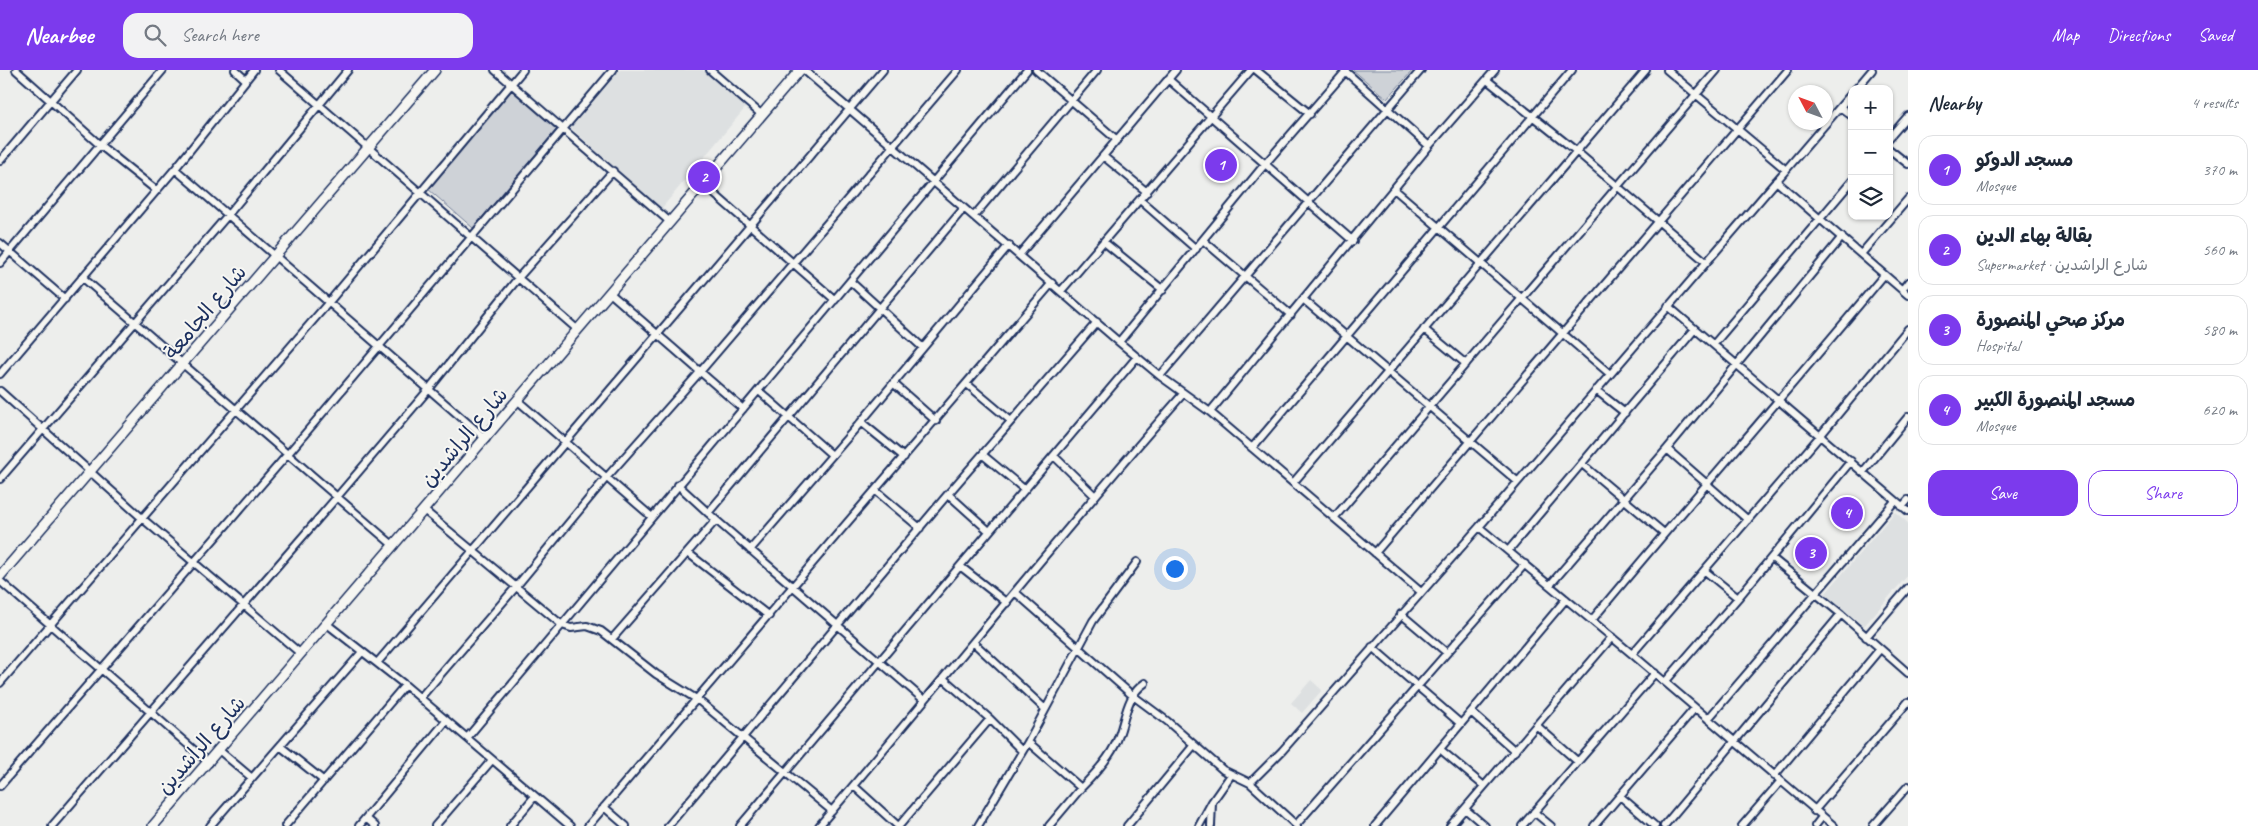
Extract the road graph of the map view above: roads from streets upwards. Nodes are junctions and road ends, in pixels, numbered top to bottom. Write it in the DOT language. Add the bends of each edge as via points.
graph roads {
  1 [pos="16,70"];
  2 [pos="77,70"];
  3 [pos="163,70"];
  4 [pos="236,70"];
  5 [pos="254,70"];
  6 [pos="279,70"];
  7 [pos="348,70"];
  8 [pos="435,70"];
  9 [pos="495,70"];
  10 [pos="523,70"];
  11 [pos="612,70"];
  12 [pos="710,70"];
  13 [pos="800,70"];
  14 [pos="804,70"];
  15 [pos="883,70"];
  16 [pos="958,70"];
  17 [pos="1027,70"];
  18 [pos="1036,70"];
  19 [pos="1097,70"];
  20 [pos="1176,70"];
  21 [pos="1251,70"];
  22 [pos="1256,70"];
  23 [pos="1420,70"];
  24 [pos="1496,70"];
  25 [pos="1572,70"];
  26 [pos="1646,70"];
  27 [pos="1667,70"];
  28 [pos="1717,70"];
  29 [pos="1788,70"];
  30 [pos="1872,70"];
  31 [pos="1345,71"];
  32 [pos="1168,79"];
  33 [pos="246,80"];
  34 [pos="1487,80"];
  35 [pos="512,84"];
  36 [pos="1859,85"];
  37 [pos="1696,95"];
  38 [pos="1848,98"];
  39 [pos="51,101"];
  40 [pos="1070,101"];
  41 [pos="318,105"];
  42 [pos="1840,107"];
  43 [pos="1386,109"];
  44 [pos="849,110"];
  45 [pos="1848,113"];
  46 [pos="762,114"];
  47 [pos="1310,114"];
  48 [pos="1533,115"];
  49 [pos="1908,116"];
  50 [pos="1210,117"];
  51 [pos="564,128"];
  52 [pos="1737,129"];
  53 [pos="1893,133"];
  54 [pos="1116,140"];
  55 [pos="101,146"];
  56 [pos="890,146"];
  57 [pos="1429,146"];
  58 [pos="368,148"];
  59 [pos="1576,151"];
  60 [pos="1893,151"];
  61 [pos="1103,156"];
  62 [pos="0,161"];
  63 [pos="1265,164"];
  64 [pos="1908,164"];
  65 [pos="175,169"];
  66 [pos="1786,170"];
  67 [pos="613,171"];
  68 [pos="1776,181"];
  69 [pos="932,182"];
  70 [pos="703,184"];
  71 [pos="1617,186"];
  72 [pos="1848,186"];
  73 [pos="1394,189"];
  74 [pos="156,190"];
  75 [pos="420,192"];
  76 [pos="1147,192"];
  77 [pos="1908,199"];
  78 [pos="1140,200"];
  79 [pos="1307,201"];
  80 [pos="964,208"];
  81 [pos="227,216"];
  82 [pos="974,216"];
  83 [pos="1820,218"];
  84 [pos="670,222"];
  85 [pos="1659,222"];
  86 [pos="749,226"];
  87 [pos="1439,228"];
  88 [pos="472,236"];
  89 [pos="1842,237"];
  90 [pos="1204,241"];
  91 [pos="1353,241"];
  92 [pos="1104,242"];
  93 [pos="0,243"];
  94 [pos="1009,245"];
  95 [pos="1196,248"];
  96 [pos="10,252"];
  97 [pos="1020,254"];
  98 [pos="1861,254"];
  99 [pos="275,256"];
  100 [pos="1706,262"];
  101 [pos="0,263"];
  102 [pos="792,263"];
  103 [pos="1481,264"];
  104 [pos="1884,275"];
  105 [pos="1245,276"];
  106 [pos="82,277"];
  107 [pos="519,277"];
  108 [pos="850,281"];
  109 [pos="1908,282"];
  110 [pos="1052,283"];
  111 [pos="1163,290"];
  112 [pos="1902,290"];
  113 [pos="1061,291"];
  114 [pos="610,292"];
  115 [pos="1908,295"];
  116 [pos="65,299"];
  117 [pos="1522,299"];
  118 [pos="835,300"];
  119 [pos="1304,300"];
  120 [pos="329,302"];
  121 [pos="1668,306"];
  122 [pos="880,308"];
  123 [pos="1291,315"];
  124 [pos="135,321"];
  125 [pos="1097,322"];
  126 [pos="1424,329"];
  127 [pos="1695,329"];
  128 [pos="1908,329"];
  129 [pos="578,330"];
  130 [pos="656,334"];
  131 [pos="1564,335"];
  132 [pos="1347,336"];
  133 [pos="1119,342"];
  134 [pos="1714,344"];
  135 [pos="379,346"];
  136 [pos="922,347"];
  137 [pos="1137,357"];
  138 [pos="184,364"];
  139 [pos="1466,364"];
  140 [pos="1736,364"];
  141 [pos="1388,371"];
  142 [pos="700,372"];
  143 [pos="0,374"];
  144 [pos="1610,374"];
  145 [pos="1160,376"];
  146 [pos="893,383"];
  147 [pos="967,384"];
  148 [pos="429,389"];
  149 [pos="1596,390"];
  150 [pos="0,391"];
  151 [pos="759,391"];
  152 [pos="1183,394"];
  153 [pos="517,400"];
  154 [pos="1779,401"];
  155 [pos="1430,407"];
  156 [pos="743,409"];
  157 [pos="237,410"];
  158 [pos="1210,412"];
  159 [pos="1624,412"];
  160 [pos="1908,416"];
  161 [pos="788,417"];
  162 [pos="936,420"];
  163 [pos="1011,421"];
  164 [pos="861,422"];
  165 [pos="43,429"];
  166 [pos="1820,436"];
  167 [pos="486,439"];
  168 [pos="567,442"];
  169 [pos="1471,442"];
  170 [pos="1252,448"];
  171 [pos="1667,449"];
  172 [pos="832,454"];
  173 [pos="287,455"];
  174 [pos="983,455"];
  175 [pos="1054,456"];
  176 [pos="904,457"];
  177 [pos="1850,461"];
  178 [pos="1582,464"];
  179 [pos="90,472"];
  180 [pos="1863,472"];
  181 [pos="606,478"];
  182 [pos="0,479"];
  183 [pos="1518,481"];
  184 [pos="1293,483"];
  185 [pos="1707,484"];
  186 [pos="678,485"];
  187 [pos="1024,489"];
  188 [pos="876,491"];
  189 [pos="948,494"];
  190 [pos="1094,496"];
  191 [pos="337,497"];
  192 [pos="1623,499"];
  193 [pos="1908,500"];
  194 [pos="1895,501"];
  195 [pos="1905,509"];
  196 [pos="425,511"];
  197 [pos="708,513"];
  198 [pos="652,516"];
  199 [pos="1334,518"];
  200 [pos="143,519"];
  201 [pos="716,520"];
  202 [pos="1748,520"];
  203 [pos="1479,527"];
  204 [pos="920,528"];
  205 [pos="989,531"];
  206 [pos="1664,533"];
  207 [pos="394,546"];
  208 [pos="750,550"];
  209 [pos="1508,551"];
  210 [pos="474,552"];
  211 [pos="1375,553"];
  212 [pos="688,554"];
  213 [pos="1772,558"];
  214 [pos="1137,562"];
  215 [pos="194,563"];
  216 [pos="1524,564"];
  217 [pos="960,566"];
  218 [pos="1704,571"];
  219 [pos="0,576"];
  220 [pos="0,581"];
  221 [pos="1550,585"];
  222 [pos="792,586"];
  223 [pos="515,588"];
  224 [pos="1908,588"];
  225 [pos="1015,592"];
  226 [pos="1421,592"];
  227 [pos="1815,593"];
  228 [pos="1738,598"];
  229 [pos="1566,599"];
  230 [pos="1007,603"];
  231 [pos="244,605"];
  232 [pos="1401,614"];
  233 [pos="1841,614"];
  234 [pos="769,616"];
  235 [pos="1592,620"];
  236 [pos="327,624"];
  237 [pos="838,624"];
  238 [pos="51,625"];
  239 [pos="562,625"];
  240 [pos="1612,637"];
  241 [pos="1866,637"];
  242 [pos="612,639"];
  243 [pos="974,643"];
  244 [pos="1078,647"];
  245 [pos="1372,647"];
  246 [pos="1880,649"];
  247 [pos="362,652"];
  248 [pos="301,654"];
  249 [pos="1447,654"];
  250 [pos="1632,654"];
  251 [pos="878,661"];
  252 [pos="378,664"];
  253 [pos="102,670"];
  254 [pos="1655,673"];
  255 [pos="1908,673"];
  256 [pos="943,678"];
  257 [pos="1665,682"];
  258 [pos="0,683"];
  259 [pos="1145,683"];
  260 [pos="405,685"];
  261 [pos="1418,687"];
  262 [pos="1132,695"];
  263 [pos="420,698"];
  264 [pos="698,700"];
  265 [pos="924,700"];
  266 [pos="1908,702"];
  267 [pos="1044,708"];
  268 [pos="1695,708"];
  269 [pos="151,712"];
  270 [pos="1471,712"];
  271 [pos="990,719"];
  272 [pos="1708,719"];
  273 [pos="446,720"];
  274 [pos="1461,724"];
  275 [pos="1536,725"];
  276 [pos="744,737"];
  277 [pos="467,738"];
  278 [pos="1734,741"];
  279 [pos="1028,742"];
  280 [pos="1194,745"];
  281 [pos="280,746"];
  282 [pos="220,750"];
  283 [pos="1441,750"];
  284 [pos="1022,751"];
  285 [pos="1515,751"];
  286 [pos="492,760"];
  287 [pos="1577,761"];
  288 [pos="209,763"];
  289 [pos="787,773"];
  290 [pos="1231,775"];
  291 [pos="1774,776"];
  292 [pos="252,778"];
  293 [pos="324,781"];
  294 [pos="1780,782"];
  295 [pos="1250,783"];
  296 [pos="0,786"];
  297 [pos="854,786"];
  298 [pos="1484,786"];
  299 [pos="1908,786"];
  300 [pos="1082,788"];
  301 [pos="535,796"];
  302 [pos="1620,796"];
  303 [pos="1212,802"];
  304 [pos="604,807"];
  305 [pos="1465,809"];
  306 [pos="832,811"];
  307 [pos="1814,811"];
  308 [pos="1534,812"];
  309 [pos="1822,817"];
  310 [pos="366,818"];
  311 [pos="156,825"];
  312 [pos="52,826"];
  313 [pos="210,826"];
  314 [pos="285,826"];
  315 [pos="359,826"];
  316 [pos="376,826"];
  317 [pos="435,826"];
  318 [pos="510,826"];
  319 [pos="570,826"];
  320 [pos="588,826"];
  321 [pos="626,826"];
  322 [pos="668,826"];
  323 [pos="740,826"];
  324 [pos="819,826"];
  325 [pos="899,826"];
  326 [pos="978,826"];
  327 [pos="1050,826"];
  328 [pos="1127,826"];
  329 [pos="1199,826"];
  330 [pos="1212,826"];
  331 [pos="1297,826"];
  332 [pos="1375,826"];
  333 [pos="1450,826"];
  334 [pos="1485,826"];
  335 [pos="1522,826"];
  336 [pos="1551,826"];
  337 [pos="1594,826"];
  338 [pos="1655,826"];
  339 [pos="1664,826"];
  340 [pos="1742,826"];
  341 [pos="1814,826"];
  342 [pos="1834,826"];
  343 [pos="1873,826"];
  1 -- 39 [label="street"];
  2 -- 39 [label="street"];
  3 -- 55 [label="street"];
  4 -- 33 [label="street"];
  5 -- 33 [label="street"];
  6 -- 41 [label="street"];
  7 -- 41 [label="street"];
  8 -- 58 [label="street, شارع الجامعة"];
  9 -- 35 [label="street"];
  10 -- 35 [label="street"];
  11 -- 51 [label="street"];
  12 -- 46 [label="street"];
  13 -- 46 [label="street, شارع الراشدين"];
  14 -- 44 [label="street"];
  15 -- 44 [label="street"];
  16 -- 56 [label="street"];
  17 -- 69 [label="street"];
  18 -- 40 [label="street"];
  19 -- 40 [label="street"];
  20 -- 32 [label="street"];
  21 -- 50 [label="street"];
  22 -- 47 [label="street"];
  23 -- 43 [label="street"];
  24 -- 34 [label="street"];
  25 -- 48 [label="street"];
  26 -- 59 [label="street"];
  27 -- 37 [label="street"];
  28 -- 37 [label="street"];
  29 -- 52 [label="street"];
  30 -- 36 [label="street"];
  31 -- 43 [label="street"];
  31 -- 47 [label="street"];
  32 -- 50 [label="street"];
  32 -- 54 [label="street"];
  33 -- 65 [label="street"];
  34 -- 48 [label="street"];
  34 -- 57 [label="street"];
  35 -- 51 [label="street"];
  35 -- 75 [label="street"];
  37 -- 52 [label="street"];
  37 -- 71 [label="street"];
  38 -- 42 [label="street"];
  39 -- 55 [label="street"];
  39 -- 62 [label="street"];
  40 -- 54 [label="street"];
  40 -- 82 [label="street"];
  41 -- 58 [label="street"];
  41 -- 81 [label="street"];
  42 -- 45 [label="street"];
  42 -- 66 [label="street"];
  43 -- 57 [label="street"];
  43 -- 79 [label="street"];
  44 -- 56 [label="street"];
  44 -- 86 [label="street"];
  46 -- 70 [label="street, شارع الراشدين"];
  47 -- 63 [label="street"];
  48 -- 59 [label="street"];
  48 -- 87 [label="street"];
  49 -- 53 [label="street"];
  50 -- 63 [label="street"];
  50 -- 76 [label="street"];
  51 -- 67 [label="street"];
  51 -- 88 [label="street"];
  52 -- 66 [label="street"];
  52 -- 85 [label="street"];
  54 -- 61 [label="street"];
  55 -- 74 [label="street"];
  55 -- 96 [label="street"];
  56 -- 69 [label="street"];
  56 -- 102 [label="street"];
  57 -- 73 [label="street"];
  58 -- 75 [label="street"];
  58 -- 99 [label="street, شارع الجامعة"];
  59 -- 71 [label="street"];
  59 -- 103 [label="street"];
  60 -- 64 [label="street"];
  61 -- 76 [label="street"];
  61 -- 97 [label="street"];
  63 -- 79 [label="street"];
  63 -- 90 [label="street"];
  65 -- 74 [label="street"];
  65 -- 81 [label="street"];
  66 -- 68 [label="street"];
  67 -- 84 [label="street"];
  67 -- 107 [label="street"];
  68 -- 83 [label="street"];
  68 -- 100 [label="street"];
  69 -- 80 [label="street"];
  69 -- 108 [label="street"];
  70 -- 84 [label="street, شارع الراشدين"];
  70 -- 86 [label="street"];
  71 -- 85 [label="street"];
  71 -- 117 [label="street"];
  72 -- 83 [label="street"];
  73 -- 87 [label="street"];
  73 -- 91 [label="street"];
  74 -- 106 [label="street"];
  75 -- 88 [label="street"];
  75 -- 120 [label="street"];
  76 -- 78 [label="street"];
  77 -- 98 [label="street"];
  78 -- 92 [label="street"];
  78 -- 95 [label="street"];
  79 -- 91 [label="street"];
  79 -- 105 [label="street"];
  80 -- 82 [label="street"];
  80 -- 122 [label="street"];
  81 -- 99 [label="street"];
  81 -- 124 [label="street"];
  82 -- 94 [label="street"];
  83 -- 89 [label="street"];
  83 -- 134 [label="street"];
  84 -- 114 [label="street, شارع الراشدين"];
  85 -- 100 [label="street"];
  85 -- 131 [label="street"];
  86 -- 102 [label="street"];
  86 -- 130 [label="street"];
  87 -- 103 [label="street"];
  87 -- 132 [label="street"];
  88 -- 107 [label="street"];
  88 -- 135 [label="street"];
  89 -- 98 [label="street"];
  89 -- 140 [label="street"];
  90 -- 95 [label="street"];
  90 -- 105 [label="street"];
  91 -- 119 [label="street"];
  92 -- 111 [label="street"];
  92 -- 113 [label="street"];
  93 -- 96 [label="street"];
  94 -- 97 [label="street"];
  94 -- 136 [label="street"];
  95 -- 111 [label="street"];
  96 -- 101 [label="street"];
  96 -- 116 [label="street"];
  97 -- 110 [label="street"];
  98 -- 104 [label="street"];
  99 -- 120 [label="street"];
  99 -- 138 [label="street, شارع الجامعة"];
  100 -- 121 [label="street"];
  102 -- 118 [label="street"];
  102 -- 142 [label="street"];
  103 -- 117 [label="street"];
  103 -- 126 [label="street"];
  104 -- 112 [label="street"];
  104 -- 154 [label="street"];
  105 -- 123 [label="street"];
  105 -- 145 [label="street"];
  106 -- 116 [label="street"];
  106 -- 124 [label="street"];
  107 -- 129 [label="street"];
  107 -- 148 [label="street"];
  108 -- 118 [label="street"];
  108 -- 122 [label="street"];
  109 -- 112 [label="street"];
  110 -- 113 [label="street"];
  110 -- 147 [label="street"];
  111 -- 133 [label="street"];
  112 -- 115 [label="street"];
  113 -- 125 [label="street"];
  114 -- 129 [label="street, شارع الراشدين"];
  114 -- 130 [label="street"];
  116 -- 143 [label="street"];
  117 -- 131 [label="street"];
  117 -- 139 [label="street"];
  118 -- 151 [label="street"];
  119 -- 123 [label="street"];
  119 -- 132 [label="street"];
  120 -- 135 [label="street"];
  120 -- 157 [label="street"];
  121 -- 127 [label="street"];
  121 -- 144 [label="street"];
  122 -- 136 [label="street"];
  122 -- 161 [label="street"];
  123 -- 158 [label="street"];
  124 -- 138 [label="street"];
  124 -- 165 [label="street"];
  125 -- 133 [label="street"];
  125 -- 163 [label="street"];
  126 -- 139 [label="street"];
  126 -- 141 [label="street"];
  127 -- 134 [label="street"];
  127 -- 159 [label="street"];
  128 -- 166 [label="street"];
  129 -- 153 [label="street, شارع الراشدين"];
  130 -- 142 [label="street"];
  130 -- 168 [label="street"];
  131 -- 144 [label="street"];
  131 -- 169 [label="street"];
  132 -- 141 [label="street"];
  132 -- 170 [label="street"];
  133 -- 137 [label="street"];
  134 -- 140 [label="street"];
  135 -- 148 [label="street"];
  135 -- 173 [label="street"];
  136 -- 146 [label="street"];
  137 -- 145 [label="street"];
  137 -- 175 [label="street"];
  138 -- 157 [label="street"];
  138 -- 179 [label="street, شارع الجامعة"];
  139 -- 155 [label="street"];
  140 -- 154 [label="street"];
  140 -- 171 [label="street"];
  141 -- 155 [label="street"];
  141 -- 184 [label="street"];
  142 -- 156 [label="street"];
  142 -- 181 [label="street"];
  144 -- 149 [label="street"];
  145 -- 152 [label="street"];
  146 -- 162 [label="street"];
  146 -- 164 [label="street"];
  147 -- 162 [label="street"];
  147 -- 163 [label="street"];
  148 -- 167 [label="street"];
  148 -- 191 [label="street"];
  149 -- 159 [label="street"];
  149 -- 183 [label="street"];
  150 -- 165 [label="street"];
  151 -- 156 [label="street"];
  151 -- 161 [label="street"];
  152 -- 158 [label="street"];
  152 -- 190 [label="street"];
  153 -- 167 [label="street, شارع الراشدين"];
  153 -- 168 [label="street"];
  154 -- 166 [label="street"];
  154 -- 185 [label="street"];
  155 -- 169 [label="street"];
  155 -- 199 [label="street"];
  156 -- 186 [label="street"];
  157 -- 173 [label="street"];
  157 -- 200 [label="street"];
  158 -- 170 [label="street"];
  159 -- 178 [label="street"];
  160 -- 180 [label="street"];
  161 -- 172 [label="street"];
  161 -- 197 [label="street"];
  162 -- 176 [label="street"];
  163 -- 174 [label="street"];
  164 -- 172 [label="street"];
  164 -- 176 [label="street"];
  165 -- 179 [label="street"];
  165 -- 182 [label="street"];
  166 -- 177 [label="street"];
  166 -- 202 [label="street"];
  167 -- 196 [label="street, شارع الراشدين"];
  168 -- 181 [label="street"];
  168 -- 210 [label="street"];
  169 -- 183 [label="street"];
  169 -- 211 [label="street"];
  170 -- 184 [label="street"];
  171 -- 185 [label="street"];
  171 -- 192 [label="street"];
  172 -- 208 [label="street"];
  173 -- 191 [label="street"];
  173 -- 215 [label="street"];
  174 -- 187 [label="street"];
  174 -- 189 [label="street"];
  175 -- 187 [label="street"];
  175 -- 190 [label="street"];
  176 -- 188 [label="street"];
  177 -- 180 [label="street"];
  177 -- 213 [label="street"];
  178 -- 192 [label="street"];
  178 -- 209 [label="street"];
  179 -- 200 [label="street"];
  179 -- 219 [label="street, شارع الجامعة"];
  180 -- 194 [label="street"];
  181 -- 198 [label="street"];
  181 -- 223 [label="street"];
  183 -- 203 [label="street"];
  184 -- 199 [label="street"];
  185 -- 202 [label="street"];
  185 -- 206 [label="street"];
  186 -- 197 [label="street"];
  186 -- 198 [label="street"];
  187 -- 205 [label="street"];
  188 -- 204 [label="street"];
  188 -- 222 [label="street"];
  189 -- 204 [label="street"];
  189 -- 205 [label="street"];
  190 -- 225 [label="street"];
  191 -- 207 [label="street"];
  191 -- 231 [label="street"];
  192 -- 206 [label="street"];
  192 -- 221 [label="street"];
  193 -- 195 [label="street"];
  194 -- 195 [label="street"];
  194 -- 227 [label="street"];
  196 -- 207 [label="street, شارع الراشدين"];
  196 -- 210 [label="street"];
  197 -- 201 [label="street"];
  198 -- 239 [label="street"];
  199 -- 211 [label="street"];
  200 -- 215 [label="street"];
  200 -- 238 [label="street"];
  201 -- 208 [label="street"];
  201 -- 212 [label="street"];
  202 -- 218 [label="street"];
  203 -- 209 [label="street"];
  203 -- 226 [label="street"];
  204 -- 237 [label="street"];
  205 -- 217 [label="street"];
  206 -- 235 [label="street"];
  207 -- 236 [label="street, شارع الراشدين"];
  208 -- 222 [label="street"];
  209 -- 216 [label="street"];
  210 -- 223 [label="street"];
  210 -- 252 [label="street"];
  211 -- 226 [label="street"];
  212 -- 234 [label="street"];
  212 -- 242 [label="street"];
  213 -- 227 [label="street"];
  213 -- 228 [label="street"];
  214 -- 244 [label="street" via="1093,621"];
  215 -- 231 [label="street"];
  215 -- 253 [label="street"];
  216 -- 221 [label="street"];
  216 -- 249 [label="street"];
  217 -- 230 [label="street"];
  217 -- 251 [label="street"];
  218 -- 228 [label="street"];
  218 -- 250 [label="street"];
  220 -- 238 [label="street"];
  221 -- 229 [label="street"];
  222 -- 234 [label="street"];
  222 -- 237 [label="street"];
  223 -- 239 [label="street"];
  223 -- 263 [label="street"];
  224 -- 241 [label="street"];
  225 -- 230 [label="street"];
  225 -- 244 [label="street"];
  226 -- 232 [label="street"];
  227 -- 233 [label="street"];
  227 -- 272 [label="street"];
  228 -- 257 [label="street"];
  229 -- 235 [label="street"];
  229 -- 270 [label="street"];
  230 -- 243 [label="street"];
  231 -- 248 [label="street"];
  231 -- 269 [label="street"];
  232 -- 245 [label="street"];
  232 -- 249 [label="street"];
  233 -- 241 [label="street"];
  233 -- 278 [label="street"];
  234 -- 264 [label="street"];
  235 -- 240 [label="street"];
  236 -- 247 [label="street"];
  236 -- 248 [label="street, شارع الراشدين"];
  237 -- 251 [label="street"];
  237 -- 276 [label="street"];
  238 -- 253 [label="street"];
  238 -- 258 [label="street"];
  239 -- 242 [label="street" via="593,628"];
  239 -- 277 [label="street"];
  240 -- 250 [label="street"];
  240 -- 275 [label="street"];
  241 -- 246 [label="street"];
  242 -- 264 [label="street" via="663,679"];
  243 -- 256 [label="street"];
  243 -- 267 [label="street"];
  244 -- 262 [label="street"];
  244 -- 267 [label="street"];
  245 -- 261 [label="street"];
  245 -- 295 [label="street"];
  246 -- 255 [label="street"];
  246 -- 291 [label="street"];
  247 -- 252 [label="street"];
  247 -- 281 [label="street"];
  248 -- 282 [label="street, شارع الراشدين"];
  249 -- 261 [label="street"];
  250 -- 254 [label="street"];
  251 -- 265 [label="street"];
  251 -- 289 [label="street"];
  252 -- 260 [label="street"];
  253 -- 269 [label="street"];
  253 -- 296 [label="street"];
  254 -- 257 [label="street"];
  254 -- 287 [label="street"];
  256 -- 265 [label="street"];
  256 -- 271 [label="street"];
  257 -- 268 [label="street"];
  259 -- 262 [label="street"];
  260 -- 263 [label="street"];
  260 -- 293 [label="street"];
  261 -- 274 [label="street"];
  261 -- 331 [label="street"];
  262 -- 280 [label="street"];
  262 -- 300 [label="street" via="1115,745"];
  263 -- 273 [label="street"];
  264 -- 276 [label="street"];
  264 -- 304 [label="street"];
  265 -- 297 [label="street"];
  266 -- 307 [label="street"];
  267 -- 279 [label="street"];
  268 -- 272 [label="street"];
  268 -- 302 [label="street"];
  269 -- 288 [label="street"];
  269 -- 312 [label="street"];
  270 -- 274 [label="street"];
  270 -- 285 [label="street"];
  271 -- 284 [label="street"];
  271 -- 325 [label="street"];
  272 -- 278 [label="street"];
  273 -- 277 [label="street"];
  273 -- 310 [label="street"];
  274 -- 283 [label="street"];
  275 -- 285 [label="street"];
  275 -- 287 [label="street"];
  276 -- 289 [label="street"];
  276 -- 322 [label="street"];
  277 -- 286 [label="street"];
  278 -- 291 [label="street"];
  278 -- 339 [label="street"];
  279 -- 284 [label="street"];
  279 -- 300 [label="street"];
  280 -- 290 [label="street"];
  280 -- 328 [label="street"];
  281 -- 292 [label="street"];
  281 -- 293 [label="street"];
  282 -- 288 [label="street, شارع الراشدين"];
  282 -- 292 [label="street"];
  283 -- 298 [label="street"];
  283 -- 332 [label="street"];
  284 -- 326 [label="street"];
  285 -- 298 [label="street"];
  286 -- 301 [label="street"];
  286 -- 317 [label="street"];
  287 -- 308 [label="street"];
  288 -- 311 [label="street, شارع الراشدين"];
  289 -- 306 [label="street"];
  289 -- 323 [label="street"];
  290 -- 295 [label="street"];
  290 -- 303 [label="street"];
  291 -- 294 [label="street"];
  292 -- 313 [label="street"];
  293 -- 314 [label="street"];
  294 -- 307 [label="street"];
  294 -- 340 [label="street"];
  295 -- 331 [label="street"];
  297 -- 306 [label="street"];
  297 -- 325 [label="street"];
  298 -- 305 [label="street"];
  299 -- 343 [label="street"];
  300 -- 327 [label="street"];
  301 -- 318 [label="street"];
  301 -- 319 [label="street"];
  302 -- 337 [label="street"];
  302 -- 338 [label="street"];
  303 -- 329 [label="street"];
  303 -- 330 [label="street"];
  304 -- 320 [label="street"];
  304 -- 321 [label="street"];
  305 -- 333 [label="street"];
  305 -- 334 [label="street"];
  306 -- 324 [label="street"];
  307 -- 309 [label="street"];
  308 -- 335 [label="street"];
  308 -- 336 [label="street"];
  309 -- 341 [label="street"];
  309 -- 342 [label="street"];
  310 -- 315 [label="street"];
  310 -- 316 [label="street"];
}
